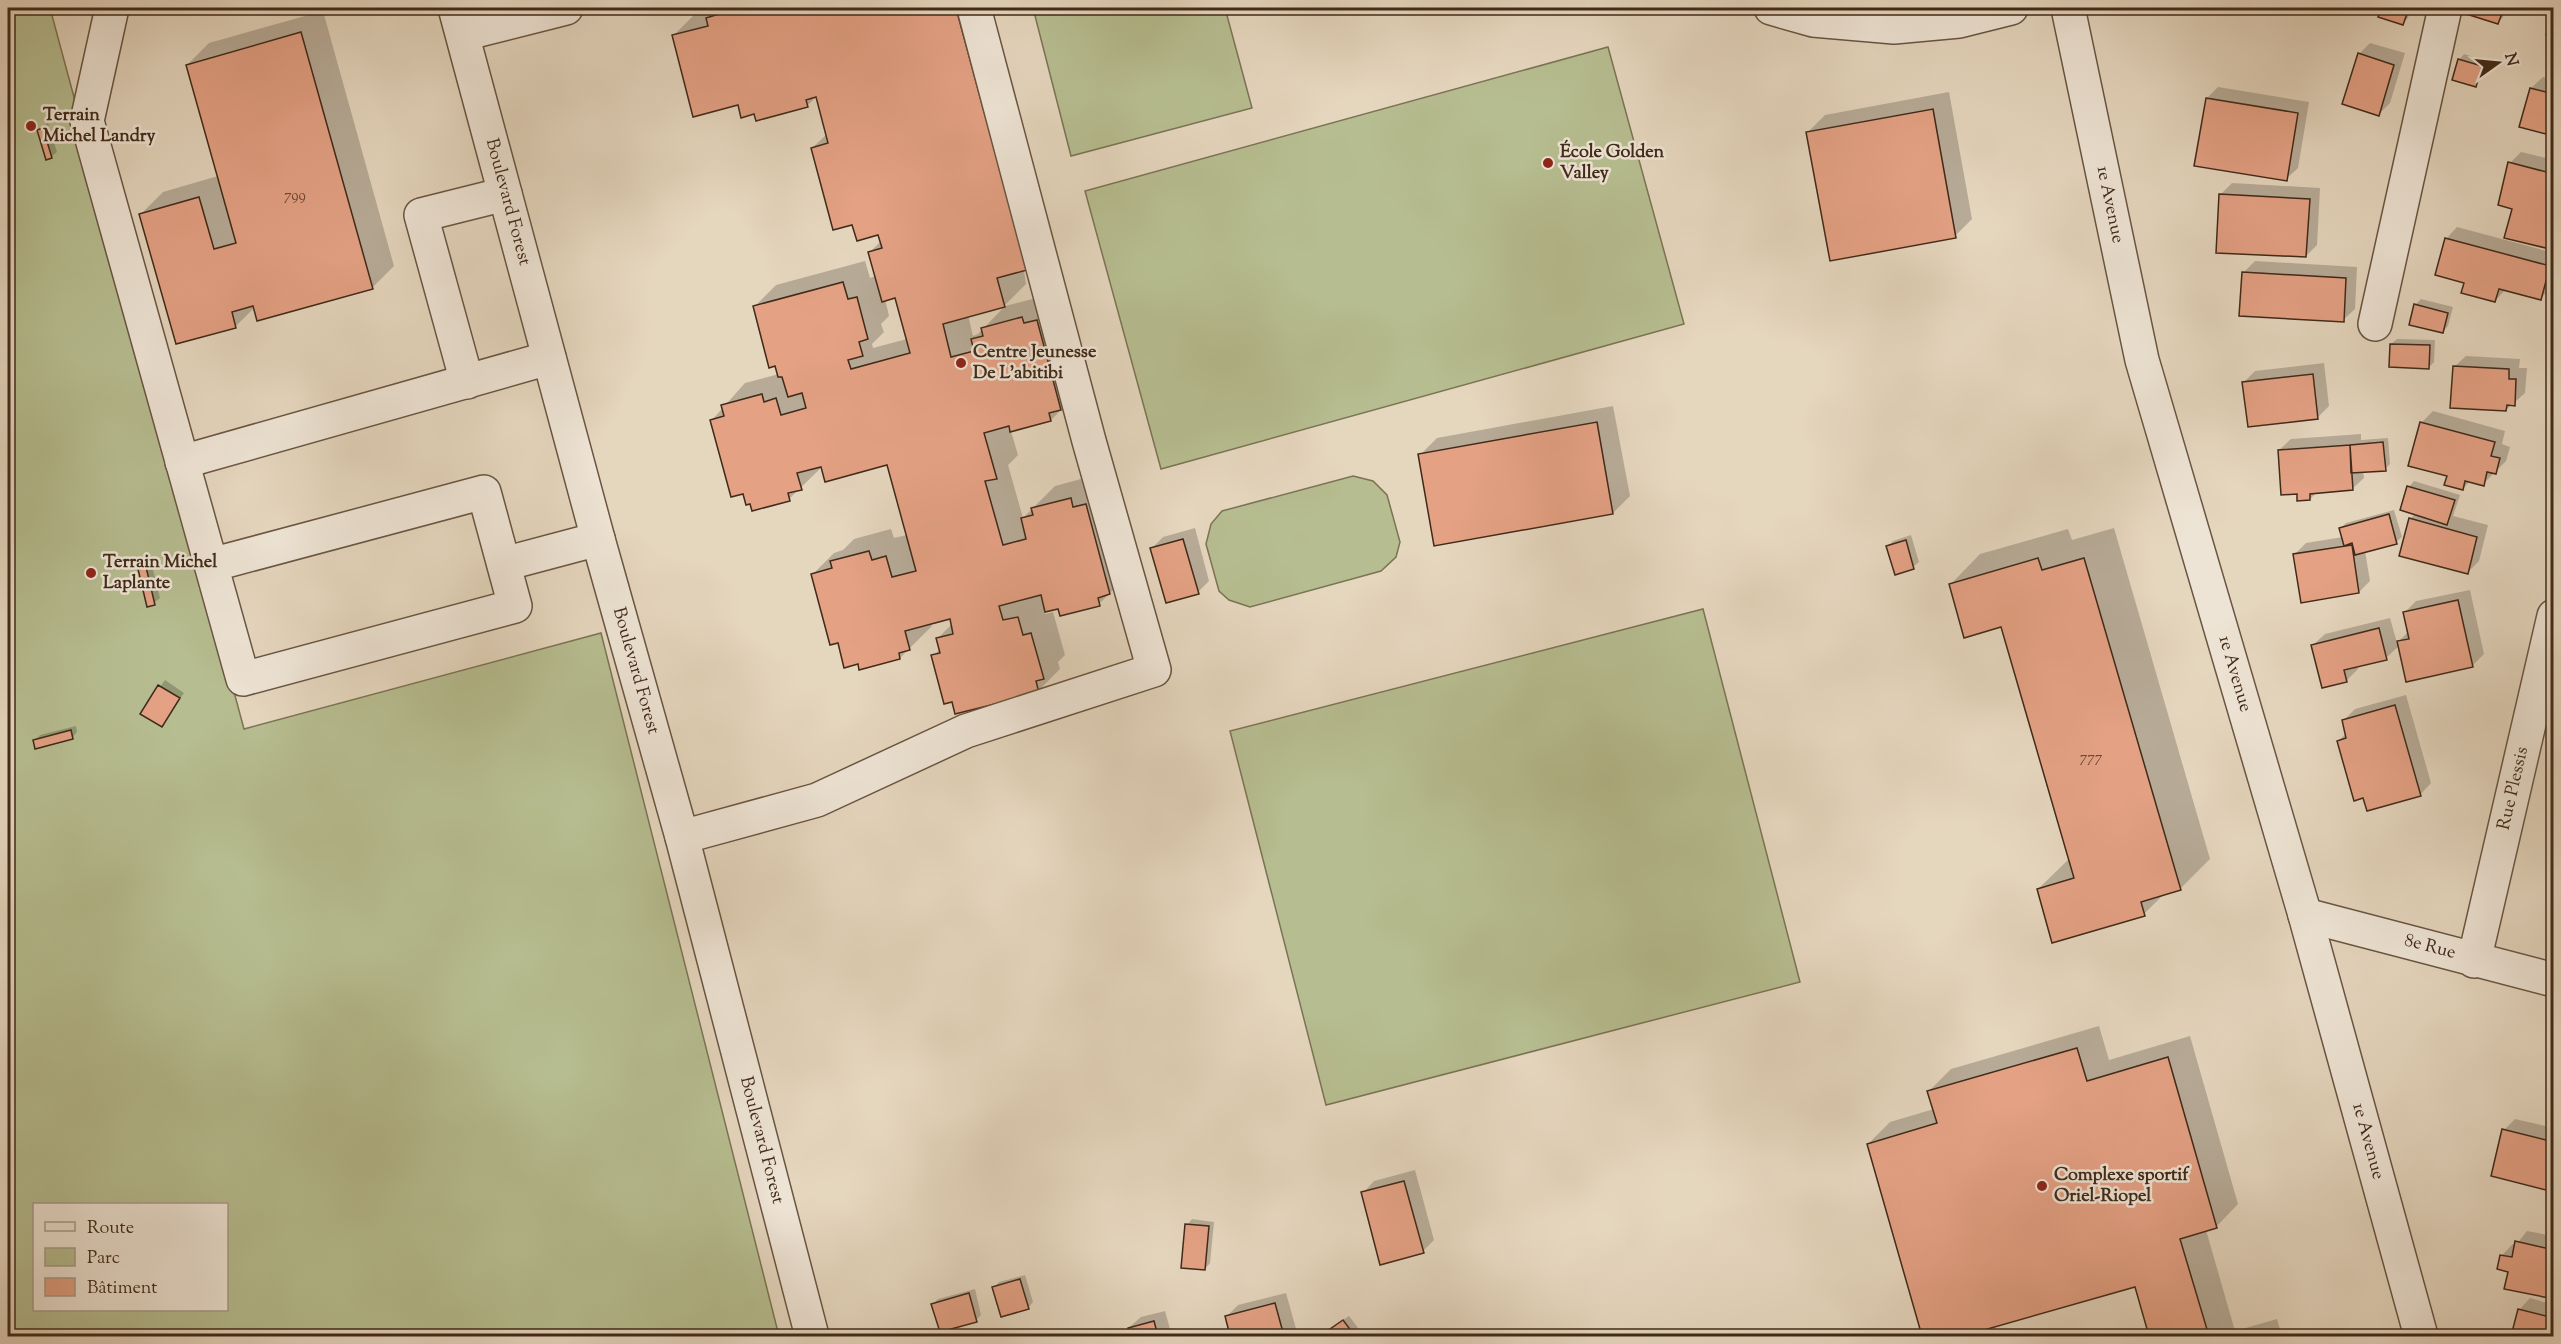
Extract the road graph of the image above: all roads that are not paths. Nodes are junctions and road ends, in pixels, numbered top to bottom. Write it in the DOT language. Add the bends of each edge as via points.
graph roads {
  1 [pos="112,8"];
  2 [pos="566,8"];
  3 [pos="974,8"];
  4 [pos="1771,8"];
  5 [pos="2012,8"];
  6 [pos="2068,8"];
  7 [pos="2445,8"];
  8 [pos="459,21"];
  9 [pos="505,194"];
  10 [pos="2374,324"];
  11 [pos="549,358"];
  12 [pos="467,382"];
  13 [pos="182,462"];
  14 [pos="598,539"];
  15 [pos="504,564"];
  16 [pos="211,565"];
  17 [pos="2553,616"];
  18 [pos="682,837"];
  19 [pos="2305,915"];
  20 [pos="2474,961"];
  21 [pos="2553,980"];
  22 [pos="812,1336"];
  23 [pos="2421,1336"];
  1 -- 13 [label="street" via="87,121"];
  2 -- 8 [label="street"];
  3 -- 18 [label="street" via="1154,670 966,731 818,800"];
  4 -- 5 [label="street" via="1813,20 1894,27 1959,21"];
  6 -- 19 [label="street, 1e Avenue" via="2142,360"];
  7 -- 10 [label="street"];
  8 -- 9 [label="street, Boulevard Forest"];
  9 -- 11 [label="street, Boulevard Forest"];
  9 -- 12 [label="street" via="421,215"];
  11 -- 12 [label="street"];
  11 -- 14 [label="street, Boulevard Forest"];
  12 -- 13 [label="street"];
  13 -- 16 [label="street"];
  14 -- 15 [label="street"];
  14 -- 18 [label="street, Boulevard Forest"];
  15 -- 16 [label="street" via="484,492"];
  15 -- 16 [label="street" via="515,606 243,679"];
  17 -- 20 [label="street, Rue Plessis"];
  18 -- 22 [label="street, Boulevard Forest"];
  19 -- 20 [label="street, 8e Rue"];
  19 -- 23 [label="street, 1e Avenue"];
  20 -- 21 [label="street, 8e Rue"];
}
